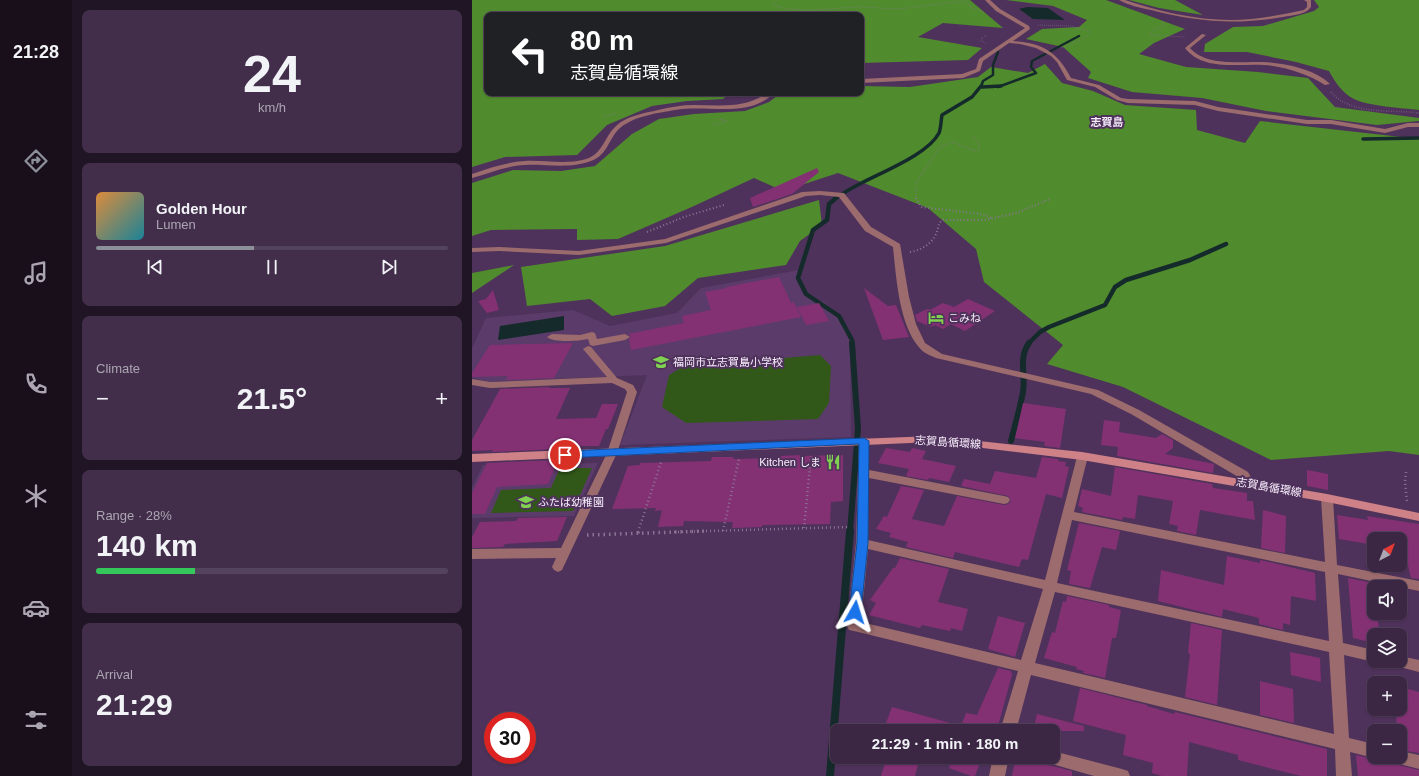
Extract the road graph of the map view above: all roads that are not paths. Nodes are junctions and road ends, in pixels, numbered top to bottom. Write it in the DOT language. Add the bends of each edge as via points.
graph roads {
  1 [pos="987,0"];
  2 [pos="1121,0"];
  3 [pos="1306,0"];
  4 [pos="1204,35"];
  5 [pos="1009,42"];
  6 [pos="864,81"];
  7 [pos="1327,84"];
  8 [pos="768,96"];
  9 [pos="1419,125"];
  10 [pos="472,176"];
  11 [pos="472,250"];
  12 [pos="552,337"];
  13 [pos="625,337"];
  14 [pos="588,349"];
  15 [pos="614,380"];
  16 [pos="472,382"];
  17 [pos="864,441"];
  18 [pos="612,453"];
  19 [pos="1082,456"];
  20 [pos="472,458"];
  21 [pos="864,473"];
  22 [pos="1249,484"];
  23 [pos="1327,498"];
  24 [pos="1004,500"];
  25 [pos="1069,515"];
  26 [pos="1414,516"];
  27 [pos="862,543"];
  28 [pos="564,553"];
  29 [pos="472,554"];
  30 [pos="558,567"];
  31 [pos="1332,568"];
  32 [pos="1050,586"];
  33 [pos="1419,586"];
  34 [pos="1336,647"];
  35 [pos="1367,654"];
  36 [pos="1407,663"];
  37 [pos="1026,666"];
  38 [pos="1419,666"];
  39 [pos="1010,724"];
  40 [pos="1342,744"];
  41 [pos="1367,749"];
  42 [pos="1407,759"];
  43 [pos="1060,760"];
  44 [pos="1419,762"];
  45 [pos="1000,764"];
  46 [pos="997,776"];
  47 [pos="1122,776"];
  48 [pos="1344,776"];
  1 -- 5 [label="street" via="998,10 1028,28"];
  2 -- 3 [label="street" via="1142,7 1223,21 1305,11 1310,1"];
  4 -- 7 [label="street" via="1187,48 1204,61 1272,64 1318,77"];
  5 -- 6 [label="street" via="981,60 978,70 971,74"];
  5 -- 9 [label="street" via="1028,43 1048,50 1065,70 1069,79 1097,86 1119,99 1128,101 1195,103 1218,109 1385,131"];
  8 -- 10 [label="street" via="751,103 716,108 684,107 626,122 618,127 603,151 594,158 577,162 524,163"];
  11 -- 22 [label="street" via="579,253 666,241 805,194 841,195 868,229 897,246 904,296 921,345 939,356 1094,392 1244,475"];
  12 -- 13 [label="street" via="580,338 592,335 593,343"];
  14 -- 15 [label="street"];
  15 -- 16 [label="street" via="490,385"];
  15 -- 18 [label="street" via="629,387 632,392"];
  17 -- 18 [label="main road, 志賀島循環線"];
  17 -- 19 [label="main road, 志賀島循環線" via="933,439"];
  17 -- 21 [label="street"];
  18 -- 20 [label="main road, 志賀島循環線"];
  18 -- 28 [label="street"];
  19 -- 22 [label="main road, 志賀島循環線"];
  19 -- 25 [label="street"];
  21 -- 24 [label="street"];
  21 -- 27 [label="street"];
  22 -- 23 [label="main road, 志賀島循環線"];
  23 -- 26 [label="main road, 志賀島循環線"];
  23 -- 31 [label="street"];
  25 -- 31 [label="street"];
  25 -- 32 [label="street"];
  27 -- 32 [label="street"];
  27 -- 37 [label="street" via="854,626"];
  28 -- 29 [label="street"];
  28 -- 30 [label="street"];
  31 -- 33 [label="street"];
  31 -- 34 [label="street"];
  32 -- 34 [label="street"];
  32 -- 37 [label="street"];
  34 -- 35 [label="street"];
  34 -- 40 [label="street"];
  36 -- 38 [label="street"];
  37 -- 39 [label="street"];
  37 -- 40 [label="street"];
  40 -- 41 [label="street"];
  40 -- 48 [label="street"];
  42 -- 44 [label="street"];
  43 -- 47 [label="street"];
  45 -- 46 [label="street"];
}
